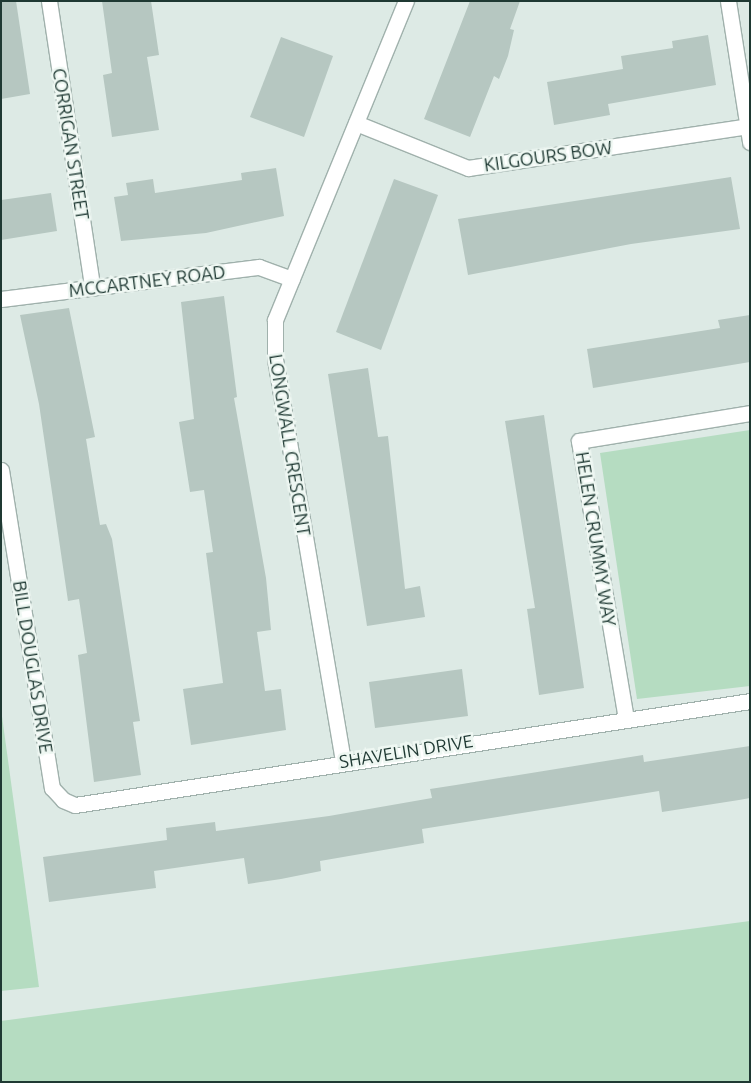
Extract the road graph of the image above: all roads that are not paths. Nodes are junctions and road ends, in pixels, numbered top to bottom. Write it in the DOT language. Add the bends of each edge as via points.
graph roads {
  1 [pos="49,1"];
  2 [pos="406,1"];
  3 [pos="728,1"];
  4 [pos="356,123"];
  5 [pos="749,127"];
  6 [pos="750,142"];
  7 [pos="292,280"];
  8 [pos="92,286"];
  9 [pos="1,299"];
  10 [pos="750,413"];
  11 [pos="1,470"];
  12 [pos="750,701"];
  13 [pos="626,719"];
  14 [pos="343,760"];
  15 [pos="63,800"];
  1 -- 8 [label="street, CORRIGAN STREET"];
  2 -- 4 [label="street, LONGWALL CRESCENT"];
  3 -- 5 [label="street"];
  4 -- 5 [label="street, KILGOURS BOW" via="468,168"];
  4 -- 7 [label="street, LONGWALL CRESCENT"];
  5 -- 6 [label="street"];
  7 -- 8 [label="street, MCCARTNEY ROAD" via="259,268"];
  7 -- 14 [label="street, LONGWALL CRESCENT" via="275,320 275,360"];
  8 -- 9 [label="street, MCCARTNEY ROAD"];
  10 -- 13 [label="street, HELEN CRUMMY WAY" via="580,441"];
  11 -- 15 [label="street, BILL DOUGLAS DRIVE" via="52,788"];
  12 -- 13 [label="street, SHAVELIN DRIVE"];
  13 -- 14 [label="street, SHAVELIN DRIVE"];
  14 -- 15 [label="street, SHAVELIN DRIVE" via="75,804"];
}
